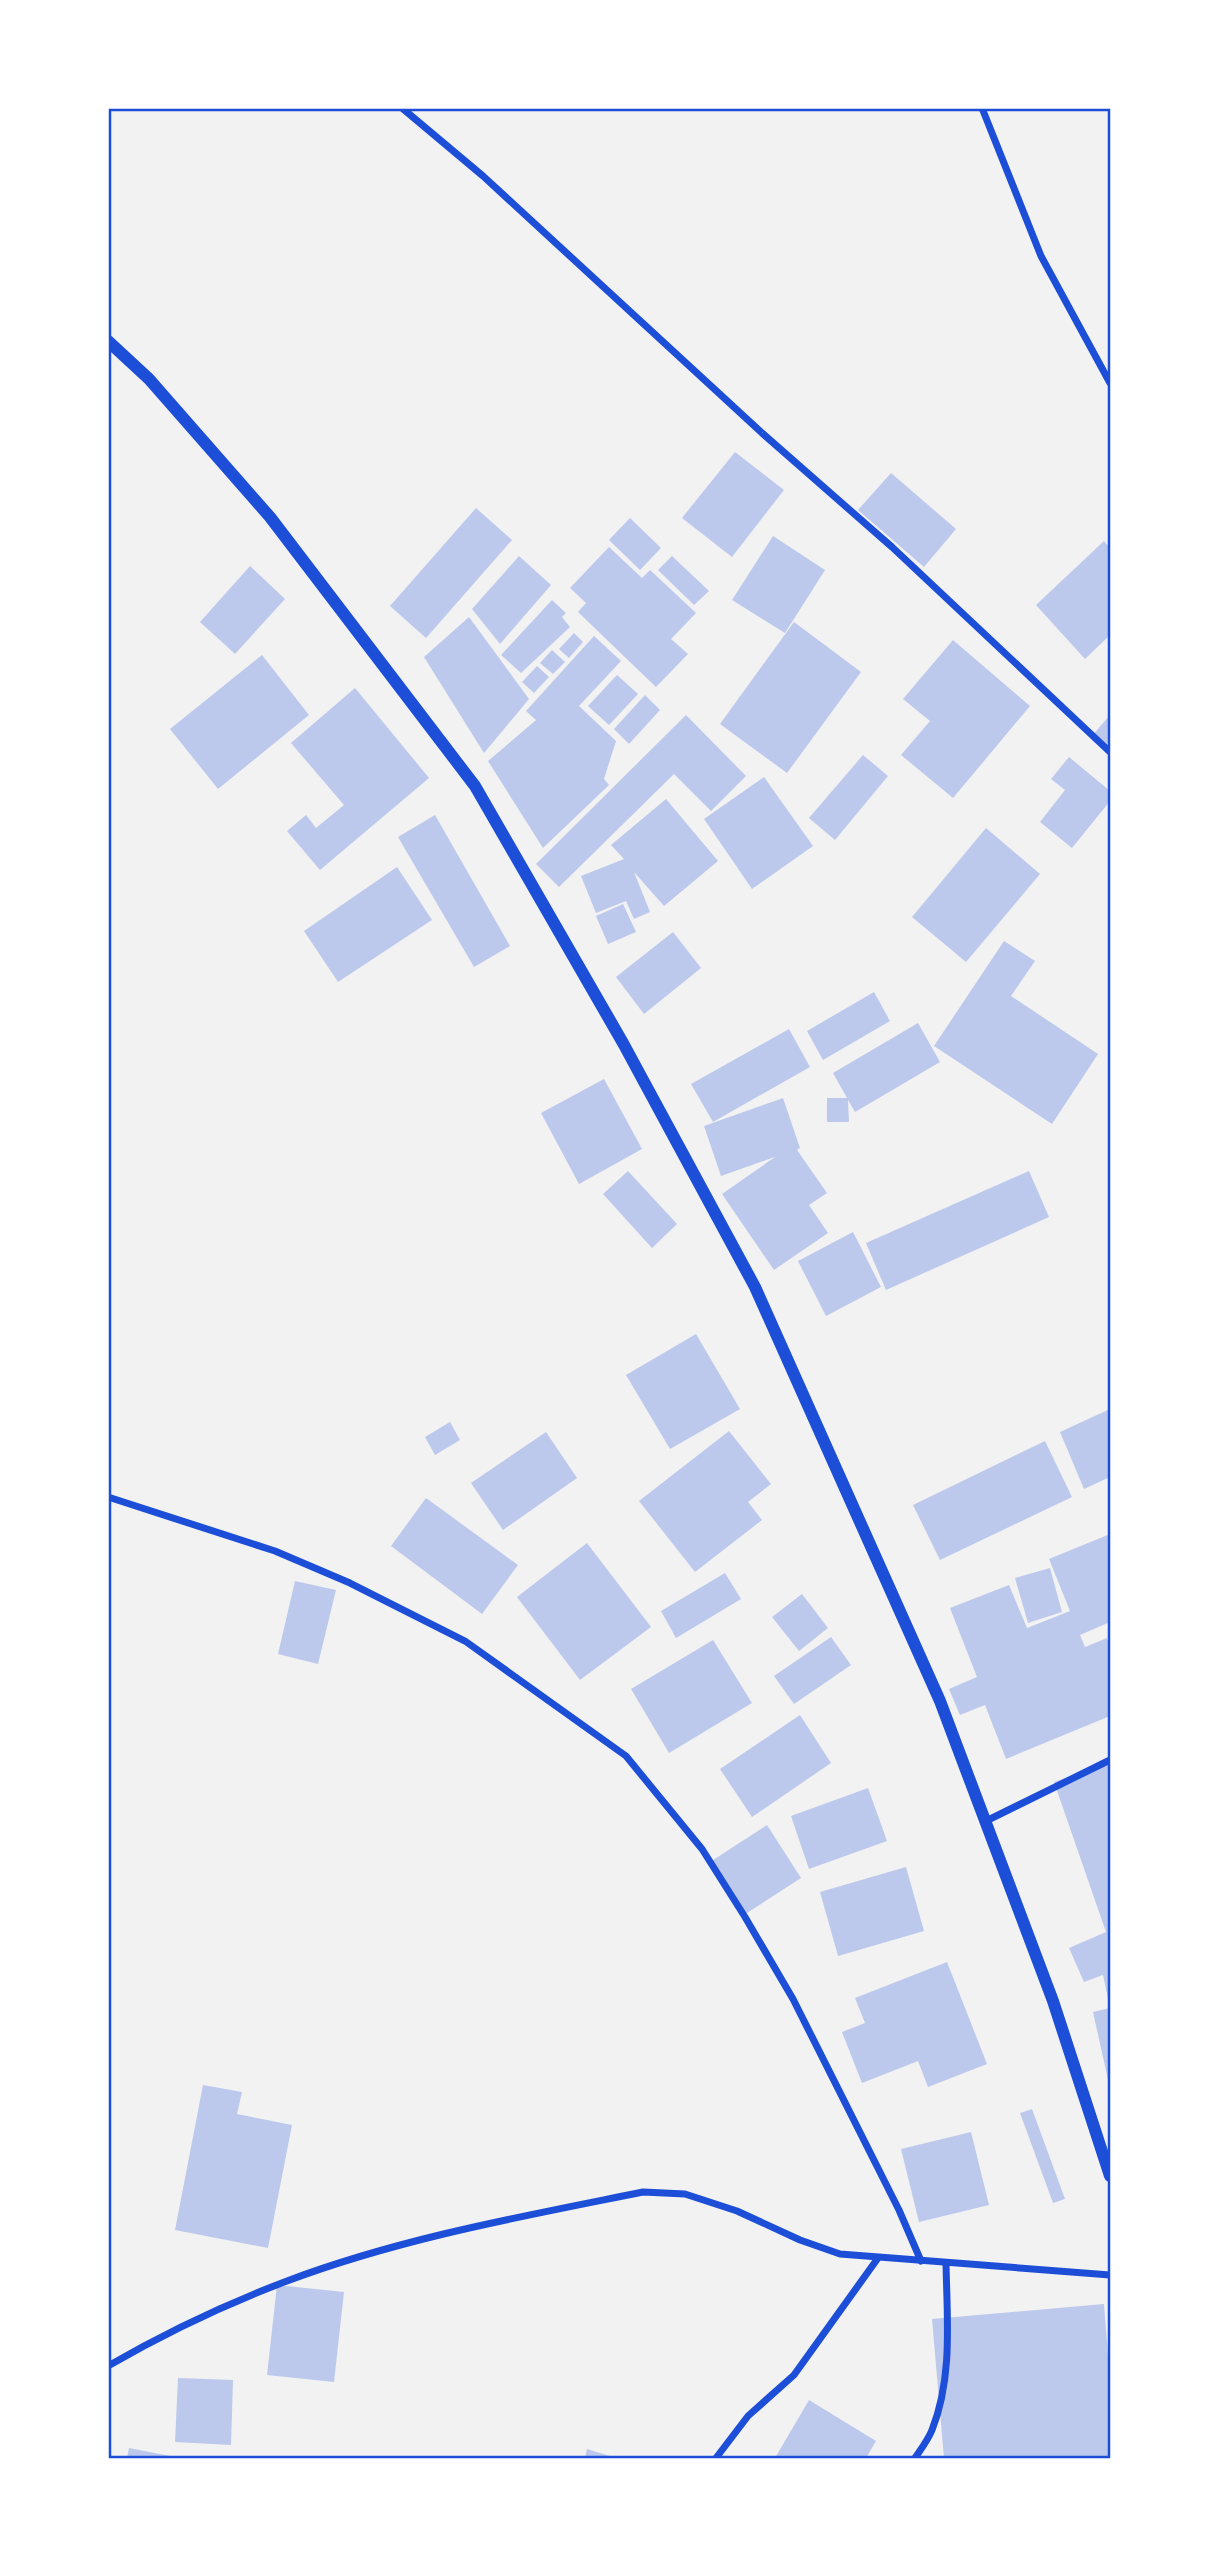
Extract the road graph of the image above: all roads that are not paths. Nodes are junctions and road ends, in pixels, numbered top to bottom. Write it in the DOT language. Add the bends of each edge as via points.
graph roads {
  1 [pos="402,108"];
  2 [pos="982,108"];
  3 [pos="108,341"];
  4 [pos="1111,383"];
  5 [pos="1111,752"];
  6 [pos="108,1497"];
  7 [pos="1111,1760"];
  8 [pos="986,1821"];
  9 [pos="1111,2176"];
  10 [pos="878,2258"];
  11 [pos="921,2261"];
  12 [pos="946,2263"];
  13 [pos="1111,2275"];
  14 [pos="108,2366"];
  15 [pos="716,2459"];
  16 [pos="915,2459"];
  1 -- 5 [label="street" via="892,547"];
  2 -- 4 [label="street" via="1041,256"];
  3 -- 8 [label="street" via="149,379 270,517 475,786 623,1043 755,1287 940,1701"];
  6 -- 11 [label="street" via="275,1551 465,1640 626,1756 702,1849 793,1999"];
  7 -- 8 [label="street"];
  8 -- 9 [label="street"];
  10 -- 11 [label="street"];
  10 -- 14 [label="street" via="840,2254 685,2194 643,2192 384,2249 286,2281"];
  10 -- 15 [label="street" via="794,2375 748,2416"];
  11 -- 12 [label="street"];
  12 -- 13 [label="street"];
  12 -- 16 [label="street" via="946,2378 931,2431"];
}
